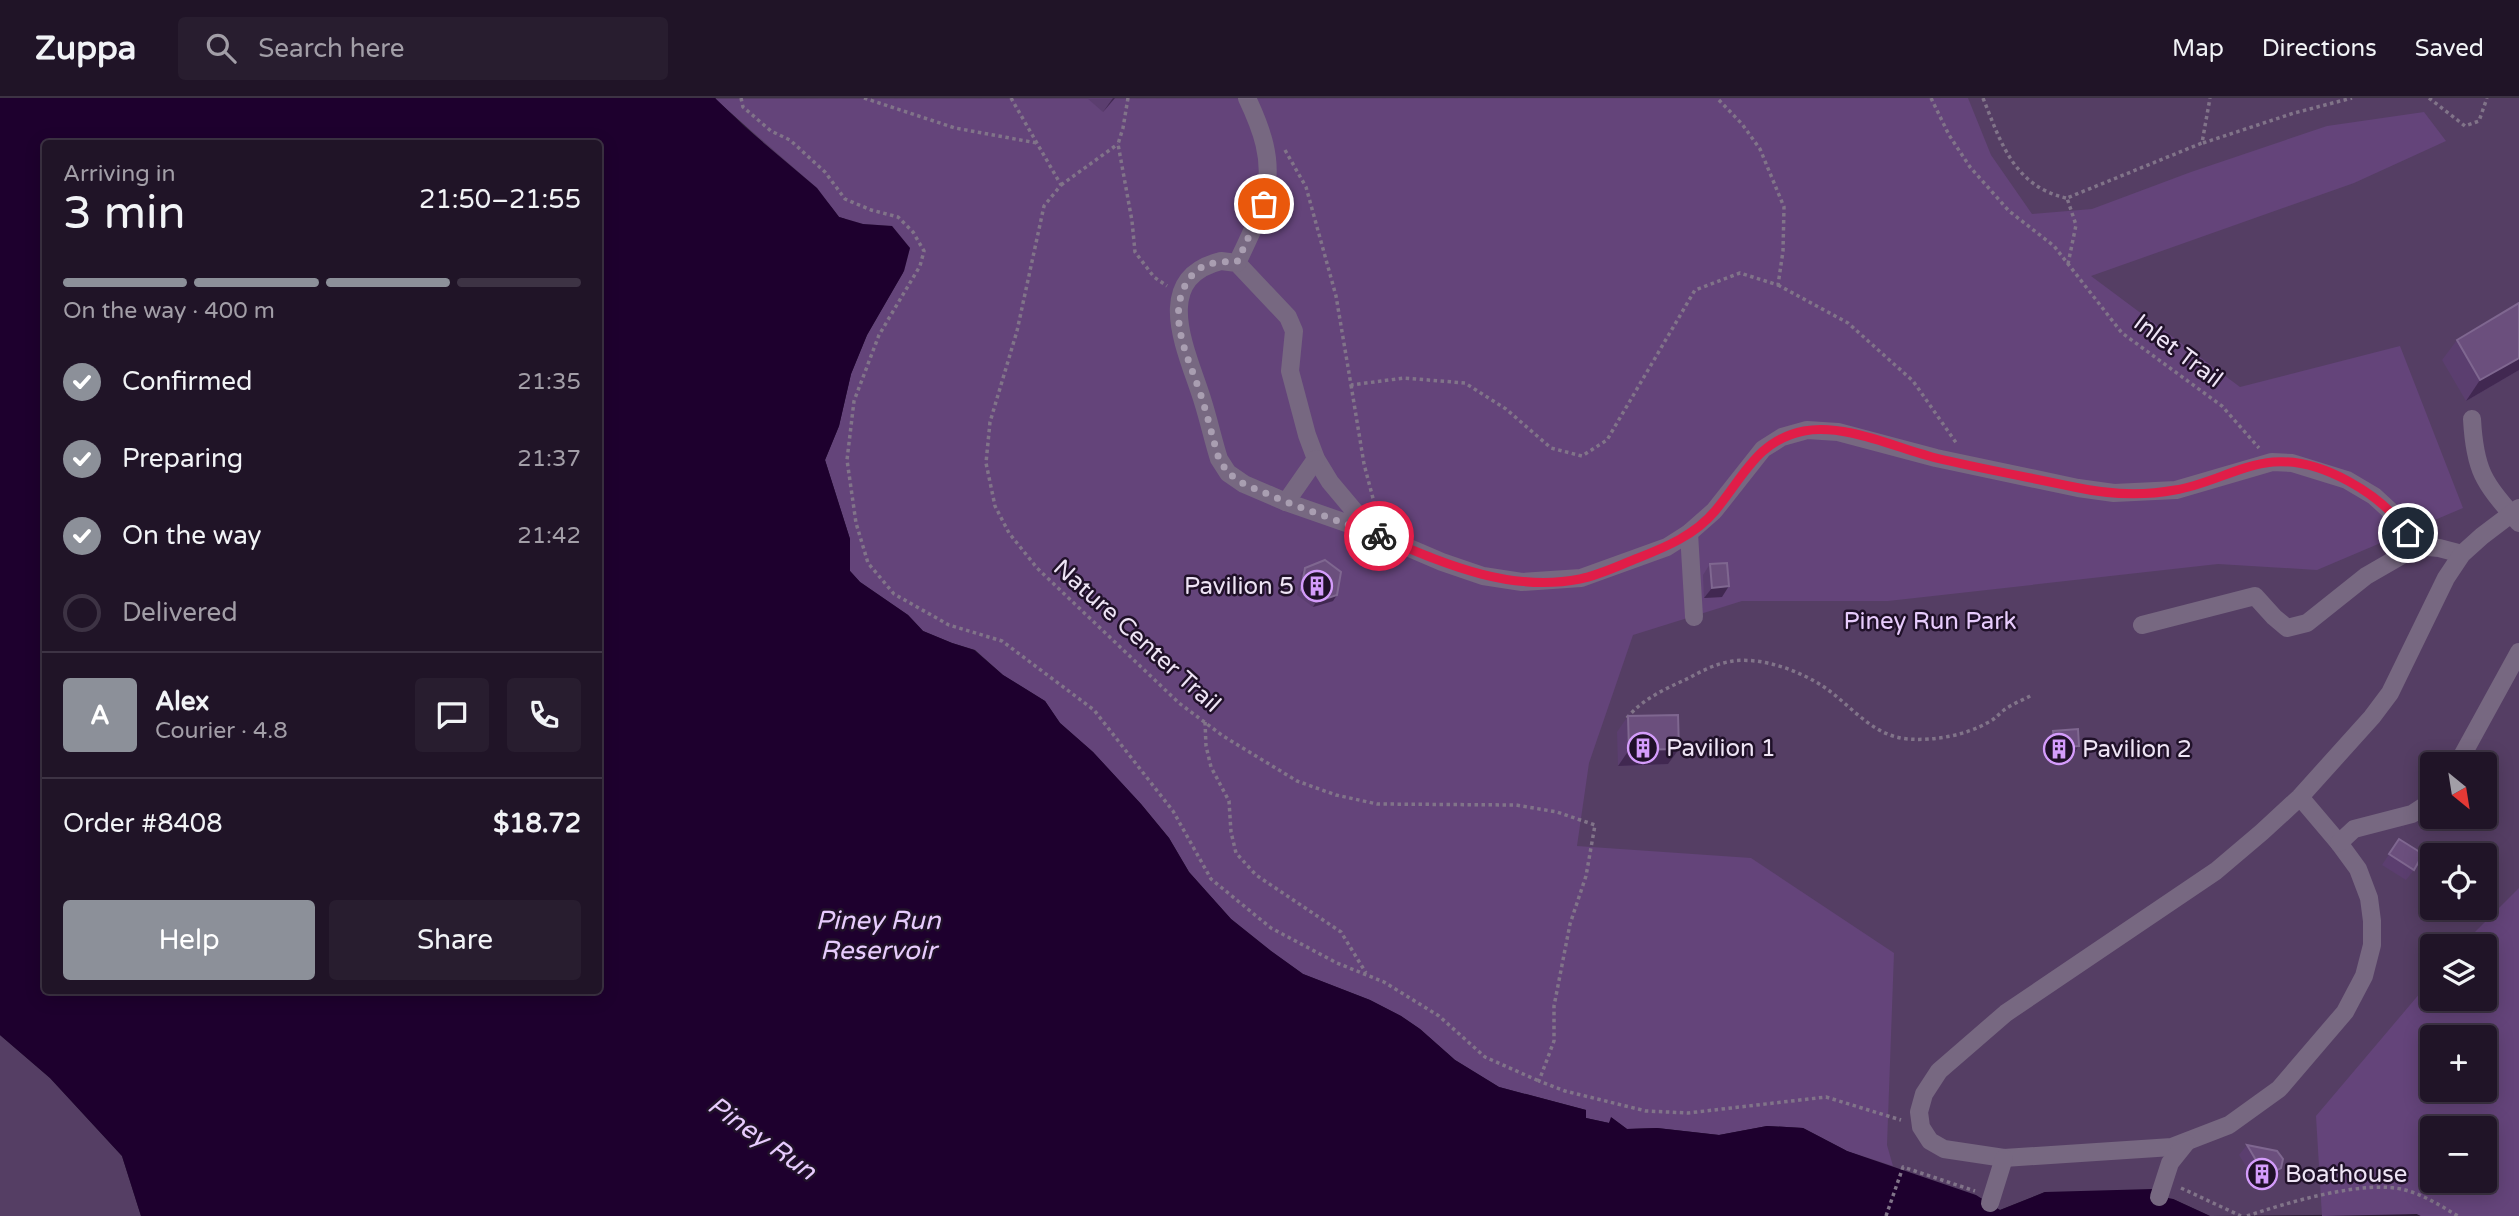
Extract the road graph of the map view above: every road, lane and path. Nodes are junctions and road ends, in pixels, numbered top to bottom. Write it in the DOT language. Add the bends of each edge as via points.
graph roads {
  1 [pos="741,98"];
  2 [pos="864,98"];
  3 [pos="1011,98"];
  4 [pos="1128,98"];
  5 [pos="1247,98"];
  6 [pos="1717,98"];
  7 [pos="1931,98"];
  8 [pos="1983,98"];
  9 [pos="2210,98"];
  10 [pos="2351,98"];
  11 [pos="2428,98"];
  12 [pos="2487,98"];
  13 [pos="1281,142"];
  14 [pos="1037,143"];
  15 [pos="2202,143"];
  16 [pos="1118,144"];
  17 [pos="1061,185"];
  18 [pos="2067,198"];
  19 [pos="1237,262"];
  20 [pos="2068,264"];
  21 [pos="1779,285"];
  22 [pos="1181,295"];
  23 [pos="1352,384"];
  24 [pos="2472,419"];
  25 [pos="1316,459"];
  26 [pos="2272,462"];
  27 [pos="1968,464"];
  28 [pos="1286,502"];
  29 [pos="2516,515"];
  30 [pos="1689,533"];
  31 [pos="1377,535"];
  32 [pos="2418,547"];
  33 [pos="2462,554"];
  34 [pos="1694,617"];
  35 [pos="2142,625"];
  36 [pos="2519,652"];
  37 [pos="2032,695"];
  38 [pos="1205,722"];
  39 [pos="1623,723"];
  40 [pos="2464,752"];
  41 [pos="2300,797"];
  42 [pos="2420,809"];
  43 [pos="2339,843"];
  44 [pos="1367,975"];
  45 [pos="1539,1081"];
  46 [pos="1921,1126"];
  47 [pos="2186,1143"];
  48 [pos="2004,1158"];
  49 [pos="1903,1167"];
  50 [pos="2174,1185"];
  51 [pos="2159,1196"];
  52 [pos="1990,1203"];
  53 [pos="1886,1216"];
  54 [pos="2241,1216"];
  55 [pos="2247,1216"];
  56 [pos="2458,1216"];
  1 -- 44 [label="path" via="743,107 825,172 845,199 898,217 924,251 920,266 879,335 855,401 847,460 856,523 868,563 894,594 949,625 1002,642 1094,710 1173,811 1211,879 1271,928"];
  2 -- 14 [label="path" via="955,128"];
  3 -- 14 [label="path"];
  4 -- 16 [label="path"];
  5 -- 19 [label="lane" via="1264,140 1269,180 1264,204"];
  6 -- 21 [label="path" via="1760,149 1784,207"];
  7 -- 20 [label="path, Inlet Trail" via="1970,167 2009,211 2054,246"];
  8 -- 18 [label="path" via="2002,147 2027,180 2047,193"];
  9 -- 15 [label="path"];
  10 -- 15 [label="path"];
  11 -- 12 [label="path" via="2465,126 2479,121"];
  13 -- 23 [label="path" via="1306,187 1336,296"];
  14 -- 17 [label="path"];
  15 -- 18 [label="path"];
  16 -- 17 [label="path"];
  16 -- 22 [label="path" via="1135,252 1154,276"];
  17 -- 38 [label="path, Nature Center Trail" via="1044,206 1017,331 990,422 986,463 995,506 1009,533 1037,568 1179,703"];
  18 -- 20 [label="path" via="2076,225"];
  19 -- 22 [label="lane" via="1205,265 1195,271"];
  19 -- 25 [label="lane" via="1277,303 1294,331 1290,371"];
  20 -- 26 [label="path, Inlet Trail" via="2122,333 2222,406"];
  21 -- 23 [label="path" via="1740,273 1695,290 1606,440 1582,456 1551,448 1506,409 1465,383 1404,378"];
  21 -- 27 [label="path" via="1848,323 1913,381"];
  22 -- 28 [label="lane" via="1178,323 1219,459 1228,473 1244,484"];
  23 -- 31 [label="path"];
  24 -- 29 [label="lane" via="2473,449 2481,472 2491,492"];
  25 -- 28 [label="lane"];
  25 -- 31 [label="lane"];
  26 -- 27 [label="lane" via="2176,490 2125,493 2078,488"];
  26 -- 32 [label="lane" via="2318,469 2356,485 2398,519"];
  27 -- 30 [label="lane" via="1838,432 1807,430 1763,449 1714,511"];
  28 -- 31 [label="lane"];
  29 -- 33 [label="lane"];
  30 -- 31 [label="lane" via="1667,547 1581,579 1522,582 1483,576"];
  30 -- 34 [label="lane"];
  32 -- 33 [label="lane"];
  32 -- 35 [label="lane" via="2366,576 2319,614 2294,627 2287,628 2255,596"];
  33 -- 41 [label="lane" via="2390,693"];
  36 -- 40 [label="lane"];
  37 -- 39 [label="path" via="1964,732 1909,739 1868,724 1824,687 1793,672 1763,662 1734,661 1707,668 1664,690"];
  38 -- 44 [label="path" via="1211,767 1229,801 1236,853 1256,875 1341,932"];
  38 -- 45 [label="path, Nature Center Trail" via="1297,781 1336,795 1377,804 1516,805 1595,825 1554,1006 1554,1041"];
  41 -- 43 [label="lane"];
  41 -- 46 [label="lane" via="2216,871 2006,1013 1966,1046 1924,1094"];
  42 -- 43 [label="lane" via="2354,830"];
  43 -- 47 [label="lane" via="2358,869 2369,898 2372,945 2364,976 2345,1012 2279,1089 2229,1125"];
  44 -- 45 [label="path" via="1439,1016 1486,1057"];
  45 -- 46 [label="path" via="1646,1111 1688,1112 1826,1097"];
  46 -- 48 [label="lane" via="1930,1141 1944,1149"];
  47 -- 48 [label="lane"];
  47 -- 51 [label="lane" via="2170,1163"];
  48 -- 52 [label="lane"];
  49 -- 53 [label="path"];
  50 -- 54 [label="path"];
  55 -- 56 [label="path" via="2356,1188 2402,1189"];
}
